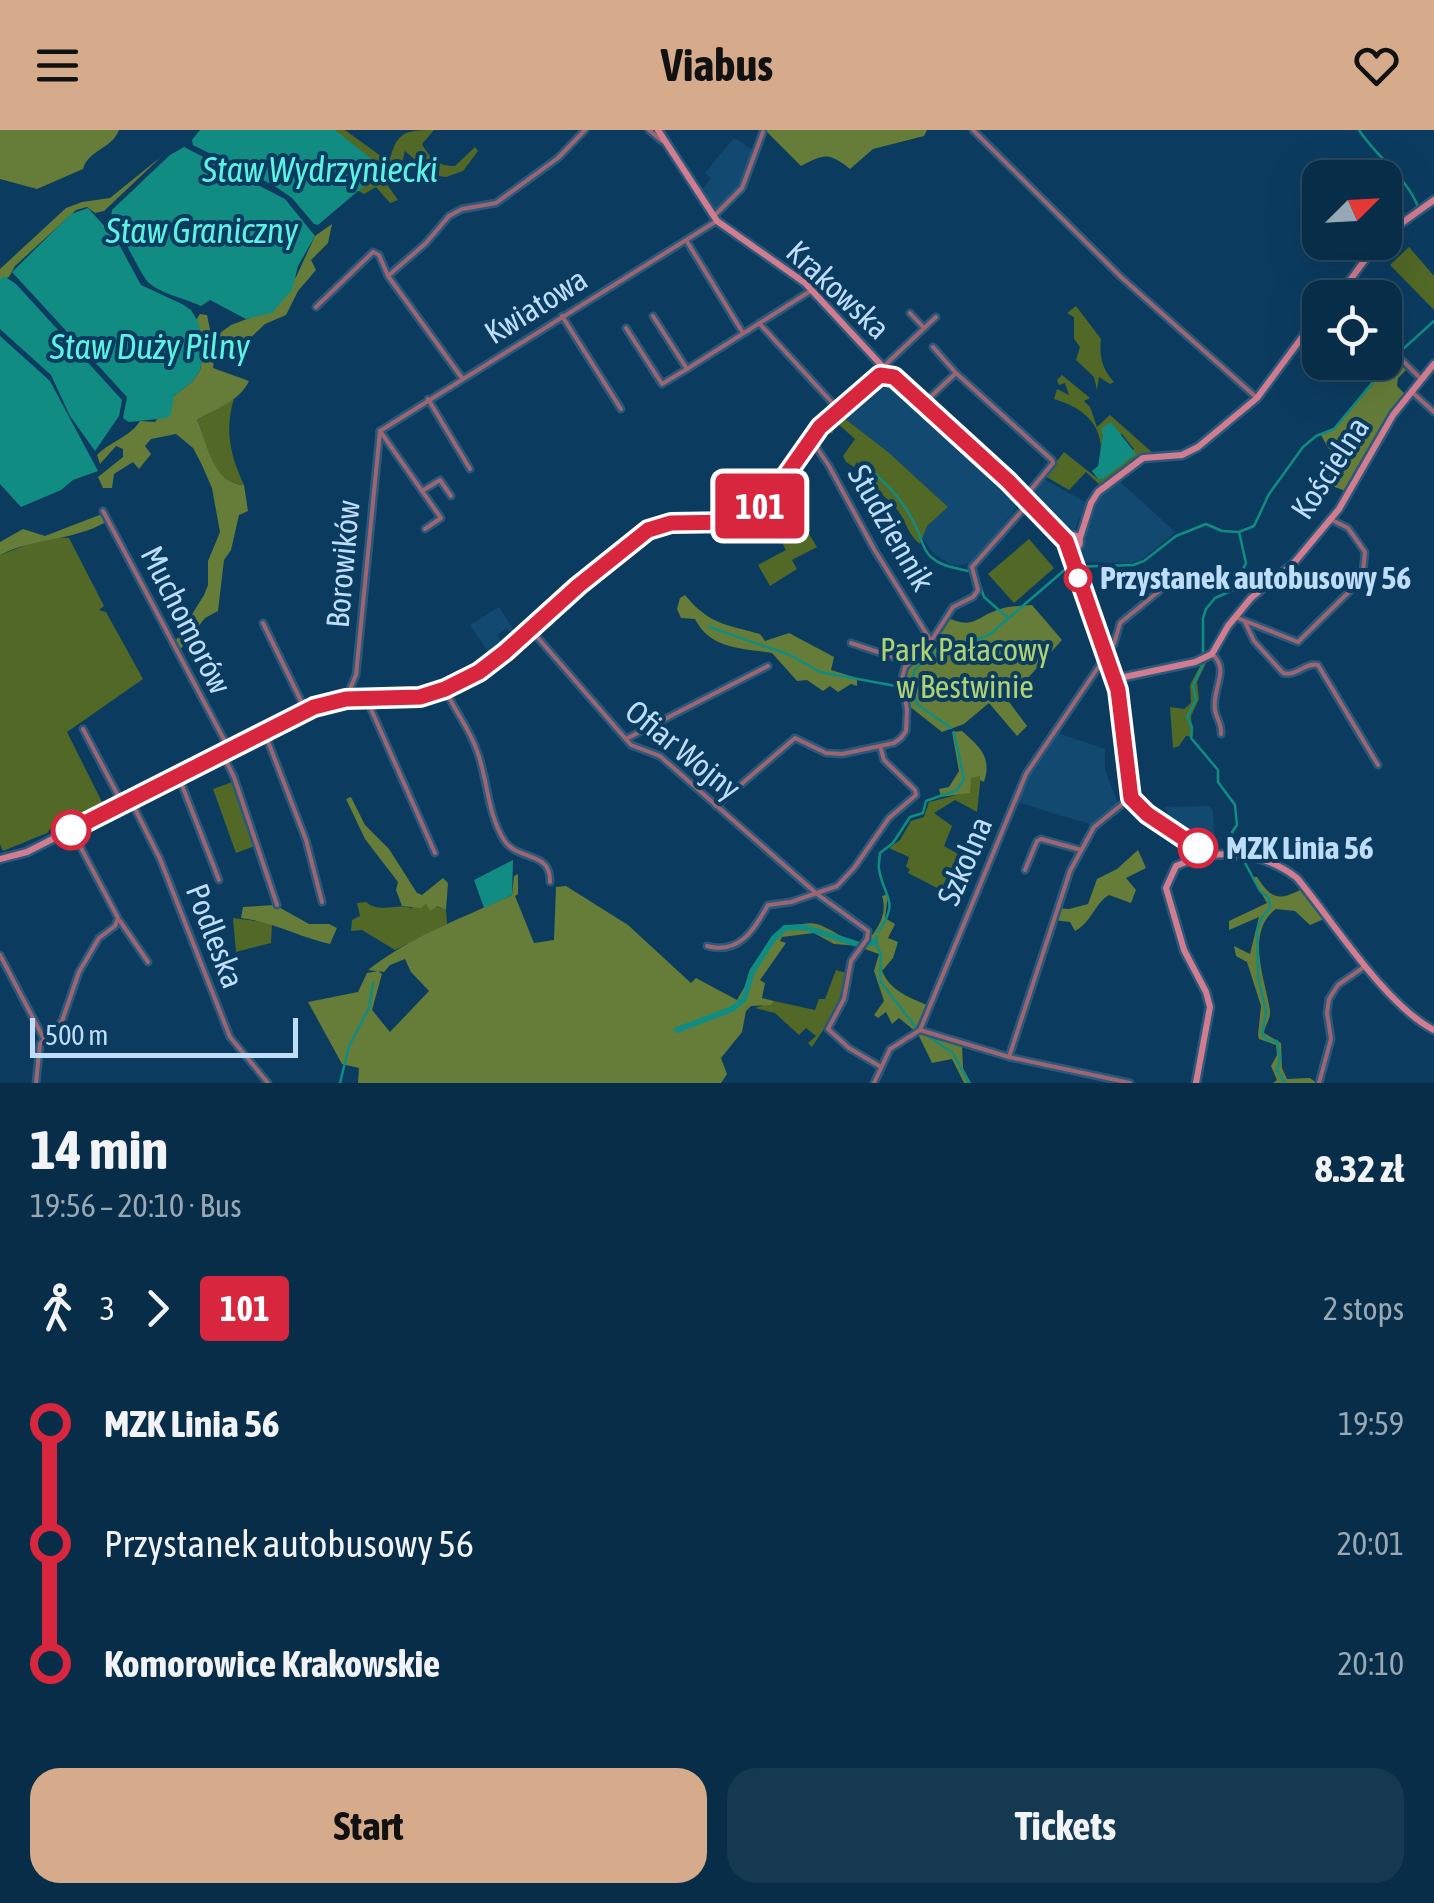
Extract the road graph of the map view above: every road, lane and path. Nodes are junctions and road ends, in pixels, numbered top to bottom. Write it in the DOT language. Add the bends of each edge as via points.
graph roads {
  1 [pos="584,130"];
  2 [pos="649,130"];
  3 [pos="658,130"];
  4 [pos="973,130"];
  5 [pos="764,132"];
  6 [pos="666,143"];
  7 [pos="1434,200"];
  8 [pos="716,218"];
  9 [pos="1402,222"];
  10 [pos="686,240"];
  11 [pos="388,276"];
  12 [pos="812,290"];
  13 [pos="316,308"];
  14 [pos="910,313"];
  15 [pos="562,316"];
  16 [pos="652,316"];
  17 [pos="936,317"];
  18 [pos="759,323"];
  19 [pos="626,328"];
  20 [pos="924,328"];
  21 [pos="743,333"];
  22 [pos="1302,337"];
  23 [pos="933,347"];
  24 [pos="1402,361"];
  25 [pos="1434,364"];
  26 [pos="687,368"];
  27 [pos="880,369"];
  28 [pos="956,373"];
  29 [pos="462,378"];
  30 [pos="1422,380"];
  31 [pos="1412,392"];
  32 [pos="1257,398"];
  33 [pos="428,399"];
  34 [pos="923,404"];
  35 [pos="621,409"];
  36 [pos="838,410"];
  37 [pos="1434,412"];
  38 [pos="380,431"];
  39 [pos="810,439"];
  40 [pos="470,468"];
  41 [pos="422,490"];
  42 [pos="451,496"];
  43 [pos="1027,500"];
  44 [pos="103,511"];
  45 [pos="1330,519"];
  46 [pos="425,529"];
  47 [pos="1072,543"];
  48 [pos="1163,588"];
  49 [pos="1236,617"];
  50 [pos="1245,622"];
  51 [pos="263,623"];
  52 [pos="531,630"];
  53 [pos="931,641"];
  54 [pos="851,643"];
  55 [pos="1104,655"];
  56 [pos="1206,658"];
  57 [pos="908,662"];
  58 [pos="768,666"];
  59 [pos="1115,679"];
  60 [pos="445,689"];
  61 [pos="366,698"];
  62 [pos="346,699"];
  63 [pos="306,710"];
  64 [pos="83,729"];
  65 [pos="264,731"];
  66 [pos="1221,734"];
  67 [pos="626,740"];
  68 [pos="880,746"];
  69 [pos="225,751"];
  70 [pos="1378,766"];
  71 [pos="178,775"];
  72 [pos="1131,798"];
  73 [pos="130,799"];
  74 [pos="122,803"];
  75 [pos="716,806"];
  76 [pos="71,830"];
  77 [pos="1081,850"];
  78 [pos="1205,851"];
  79 [pos="435,854"];
  80 [pos="0,859"];
  81 [pos="1025,870"];
  82 [pos="219,880"];
  83 [pos="550,882"];
  84 [pos="817,894"];
  85 [pos="322,902"];
  86 [pos="277,905"];
  87 [pos="118,918"];
  88 [pos="707,946"];
  89 [pos="0,955"];
  90 [pos="148,962"];
  91 [pos="1366,966"];
  92 [pos="920,1030"];
  93 [pos="1434,1030"];
  94 [pos="43,1037"];
  95 [pos="1010,1057"];
  96 [pos="881,1067"];
  97 [pos="36,1083"];
  98 [pos="268,1083"];
  99 [pos="874,1083"];
  100 [pos="1130,1083"];
  101 [pos="1196,1083"];
  102 [pos="1319,1083"];
  1 -- 11 [label="street" via="496,203 449,216"];
  2 -- 6 [label="street"];
  3 -- 6 [label="street, Krakowska"];
  4 -- 32 [label="street" via="1121,277"];
  5 -- 8 [label="street" via="742,188"];
  6 -- 8 [label="street, Krakowska"];
  7 -- 9 [label="street"];
  8 -- 10 [label="street, Kwiatowa"];
  8 -- 12 [label="street, Krakowska"];
  10 -- 15 [label="street, Kwiatowa"];
  10 -- 21 [label="street"];
  11 -- 13 [label="street" via="373,252"];
  11 -- 29 [label="street"];
  12 -- 18 [label="street"];
  12 -- 27 [label="street, Krakowska"];
  14 -- 20 [label="street"];
  15 -- 29 [label="street, Kwiatowa"];
  15 -- 35 [label="street"];
  16 -- 26 [label="street"];
  17 -- 20 [label="street"];
  18 -- 21 [label="street"];
  18 -- 36 [label="street"];
  19 -- 26 [label="street" via="662,384"];
  20 -- 27 [label="street"];
  21 -- 26 [label="street"];
  22 -- 32 [label="street"];
  23 -- 28 [label="street"];
  24 -- 30 [label="street"];
  25 -- 30 [label="street, Kościelna"];
  27 -- 34 [label="street, Krakowska"];
  27 -- 36 [label="street"];
  28 -- 34 [label="street"];
  28 -- 43 [label="street" via="1052,460"];
  29 -- 33 [label="street, Kwiatowa"];
  30 -- 31 [label="street, Kościelna"];
  31 -- 37 [label="street"];
  31 -- 45 [label="street, Kościelna"];
  32 -- 47 [label="street" via="1188,453 1135,462 1096,494"];
  33 -- 38 [label="street, Kwiatowa"];
  33 -- 40 [label="street"];
  34 -- 43 [label="street, Krakowska"];
  36 -- 39 [label="street"];
  38 -- 41 [label="street"];
  38 -- 62 [label="street, Borowików" via="356,675"];
  39 -- 52 [label="street" via="748,517 648,530"];
  39 -- 53 [label="street, Studziennik"];
  41 -- 42 [label="street" via="440,480"];
  41 -- 46 [label="street" via="441,518"];
  43 -- 47 [label="street, Krakowska"];
  43 -- 53 [label="street" via="972,568 976,595 953,607"];
  44 -- 69 [label="street, Muchomorów"];
  45 -- 49 [label="street, Kościelna"];
  45 -- 50 [label="street" via="1348,528 1365,552 1364,572 1348,596 1298,642"];
  47 -- 55 [label="street"];
  48 -- 55 [label="street" via="1120,623"];
  49 -- 50 [label="street"];
  49 -- 56 [label="street, Kościelna"];
  50 -- 70 [label="street" via="1282,673 1318,665"];
  51 -- 63 [label="street"];
  52 -- 60 [label="street" via="479,672"];
  52 -- 67 [label="street, Ofiar Wojny"];
  53 -- 57 [label="street"];
  54 -- 57 [label="street"];
  55 -- 59 [label="street"];
  55 -- 92 [label="street, Szkolna" via="1026,774"];
  56 -- 59 [label="street"];
  56 -- 66 [label="street" via="1218,658 1221,669 1214,708"];
  57 -- 68 [label="street" via="902,678 906,731"];
  58 -- 67 [label="street"];
  59 -- 72 [label="street"];
  60 -- 61 [label="street"];
  60 -- 83 [label="street" via="476,746 504,841 545,862"];
  61 -- 62 [label="street"];
  61 -- 79 [label="street"];
  62 -- 63 [label="street"];
  63 -- 65 [label="street"];
  64 -- 74 [label="street"];
  65 -- 69 [label="street"];
  65 -- 85 [label="street"];
  67 -- 75 [label="street, Ofiar Wojny" via="660,756"];
  68 -- 75 [label="street" via="833,754 795,738"];
  68 -- 84 [label="street" via="884,760 916,794 846,877"];
  69 -- 71 [label="street"];
  69 -- 86 [label="street, Muchomorów"];
  71 -- 73 [label="street"];
  71 -- 82 [label="street"];
  72 -- 77 [label="street" via="1094,826"];
  72 -- 78 [label="street"];
  73 -- 74 [label="street"];
  73 -- 98 [label="street, Podleska" via="230,1037"];
  74 -- 76 [label="street"];
  75 -- 84 [label="street, Ofiar Wojny"];
  76 -- 80 [label="street"];
  76 -- 87 [label="street"];
  77 -- 81 [label="street" via="1041,839"];
  77 -- 95 [label="street" via="1056,907"];
  78 -- 91 [label="street" via="1240,854 1297,878"];
  78 -- 101 [label="street" via="1176,866 1166,888 1210,1007"];
  84 -- 88 [label="street" via="771,903 745,940"];
  84 -- 96 [label="street, Ofiar Wojny" via="869,934 828,1029"];
  87 -- 90 [label="street"];
  87 -- 94 [label="street" via="78,972 62,1021"];
  89 -- 94 [label="street"];
  91 -- 93 [label="street"];
  91 -- 102 [label="street" via="1329,1000 1332,1039"];
  92 -- 95 [label="street"];
  92 -- 96 [label="street, Szkolna" via="890,1049"];
  94 -- 97 [label="street"];
  95 -- 100 [label="street"];
  96 -- 99 [label="street, Szkolna"];
}
